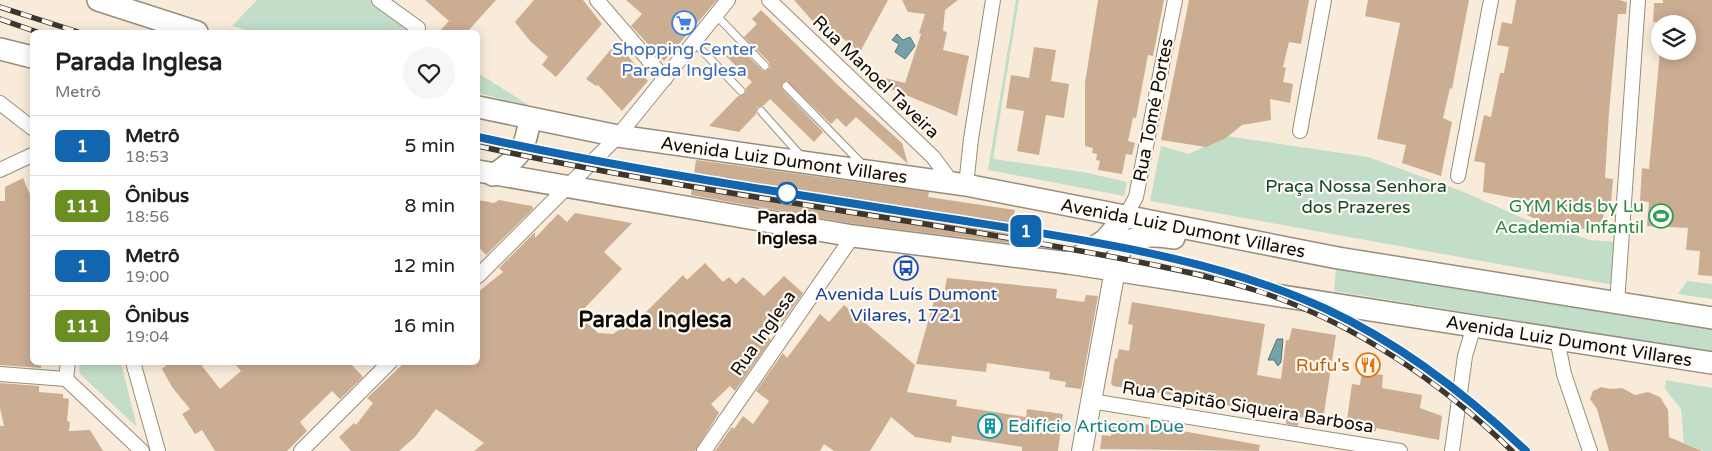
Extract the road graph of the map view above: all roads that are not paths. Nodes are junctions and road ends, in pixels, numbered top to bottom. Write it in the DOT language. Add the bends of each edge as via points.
graph roads {
  1 [pos="98,0"];
  2 [pos="379,0"];
  3 [pos="597,0"];
  4 [pos="728,0"];
  5 [pos="769,0"];
  6 [pos="993,0"];
  7 [pos="1175,0"];
  8 [pos="1324,0"];
  9 [pos="1491,0"];
  10 [pos="1638,0"];
  11 [pos="716,15"];
  12 [pos="418,28"];
  13 [pos="192,30"];
  14 [pos="694,42"];
  15 [pos="0,49"];
  16 [pos="30,56"];
  17 [pos="765,66"];
  18 [pos="665,79"];
  19 [pos="786,86"];
  20 [pos="741,91"];
  21 [pos="0,103"];
  22 [pos="480,107"];
  23 [pos="761,111"];
  24 [pos="530,118"];
  25 [pos="30,126"];
  26 [pos="1300,131"];
  27 [pos="618,136"];
  28 [pos="30,156"];
  29 [pos="808,164"];
  30 [pos="0,170"];
  31 [pos="485,173"];
  32 [pos="870,173"];
  33 [pos="1458,176"];
  34 [pos="960,185"];
  35 [pos="567,187"];
  36 [pos="1125,217"];
  37 [pos="853,236"];
  38 [pos="1225,237"];
  39 [pos="1070,263"];
  40 [pos="1115,270"];
  41 [pos="480,274"];
  42 [pos="1617,304"];
  43 [pos="1712,318"];
  44 [pos="1474,326"];
  45 [pos="1557,339"];
  46 [pos="1712,363"];
  47 [pos="68,365"];
  48 [pos="135,365"];
  49 [pos="387,365"];
  50 [pos="0,374"];
  51 [pos="66,379"];
  52 [pos="1091,401"];
  53 [pos="142,451"];
  54 [pos="158,451"];
  55 [pos="301,451"];
  56 [pos="704,451"];
  57 [pos="1082,451"];
  58 [pos="1400,451"];
  59 [pos="1452,451"];
  60 [pos="1590,451"];
  1 -- 13 [label="main road"];
  2 -- 12 [label="street"];
  3 -- 18 [label="street"];
  4 -- 11 [label="street"];
  5 -- 34 [label="street, Rua Manoel Taveira"];
  6 -- 34 [label="street" via="971,139"];
  7 -- 36 [label="street, Rua Tomé Portes" via="1136,197"];
  8 -- 26 [label="street"];
  9 -- 33 [label="street"];
  10 -- 42 [label="street"];
  11 -- 14 [label="street"];
  11 -- 17 [label="lane"];
  14 -- 18 [label="street"];
  14 -- 20 [label="lane"];
  15 -- 16 [label="main road"];
  18 -- 27 [label="street"];
  19 -- 32 [label="lane"];
  21 -- 25 [label="street"];
  22 -- 24 [label="main road, Avenida Luiz Dumont Villares"];
  23 -- 29 [label="lane"];
  24 -- 27 [label="main road, Avenida Luiz Dumont Villares"];
  24 -- 31 [label="main road" via="520,155"];
  27 -- 29 [label="main road, Avenida Luiz Dumont Villares"];
  27 -- 35 [label="street"];
  28 -- 30 [label="street"];
  29 -- 32 [label="main road, Avenida Luiz Dumont Villares"];
  31 -- 35 [label="main road, Avenida Luiz Dumont Villares"];
  32 -- 34 [label="main road, Avenida Luiz Dumont Villares"];
  34 -- 36 [label="main road, Avenida Luiz Dumont Villares"];
  35 -- 37 [label="main road, Avenida Luiz Dumont Villares"];
  35 -- 41 [label="street"];
  36 -- 38 [label="main road, Avenida Luiz Dumont Villares"];
  36 -- 39 [label="main road" via="1105,240"];
  37 -- 39 [label="main road, Avenida Luiz Dumont Villares"];
  37 -- 56 [label="street, Rua Inglesa"];
  38 -- 40 [label="main road" via="1210,243 1161,236 1142,237 1126,243 1119,252"];
  38 -- 42 [label="main road, Avenida Luiz Dumont Villares"];
  39 -- 40 [label="main road, Avenida Luiz Dumont Villares"];
  40 -- 44 [label="main road, Avenida Luiz Dumont Villares"];
  40 -- 52 [label="main road"];
  42 -- 43 [label="main road, Avenida Luiz Dumont Villares"];
  44 -- 45 [label="main road, Avenida Luiz Dumont Villares"];
  44 -- 59 [label="street" via="1465,356"];
  45 -- 46 [label="main road, Avenida Luiz Dumont Villares"];
  45 -- 60 [label="street" via="1564,374"];
  47 -- 51 [label="street"];
  48 -- 54 [label="street"];
  49 -- 55 [label="street"];
  50 -- 51 [label="street"];
  51 -- 53 [label="street"];
  52 -- 57 [label="main road"];
  52 -- 58 [label="street, Rua Capitão Siqueira Barbosa"];
}
